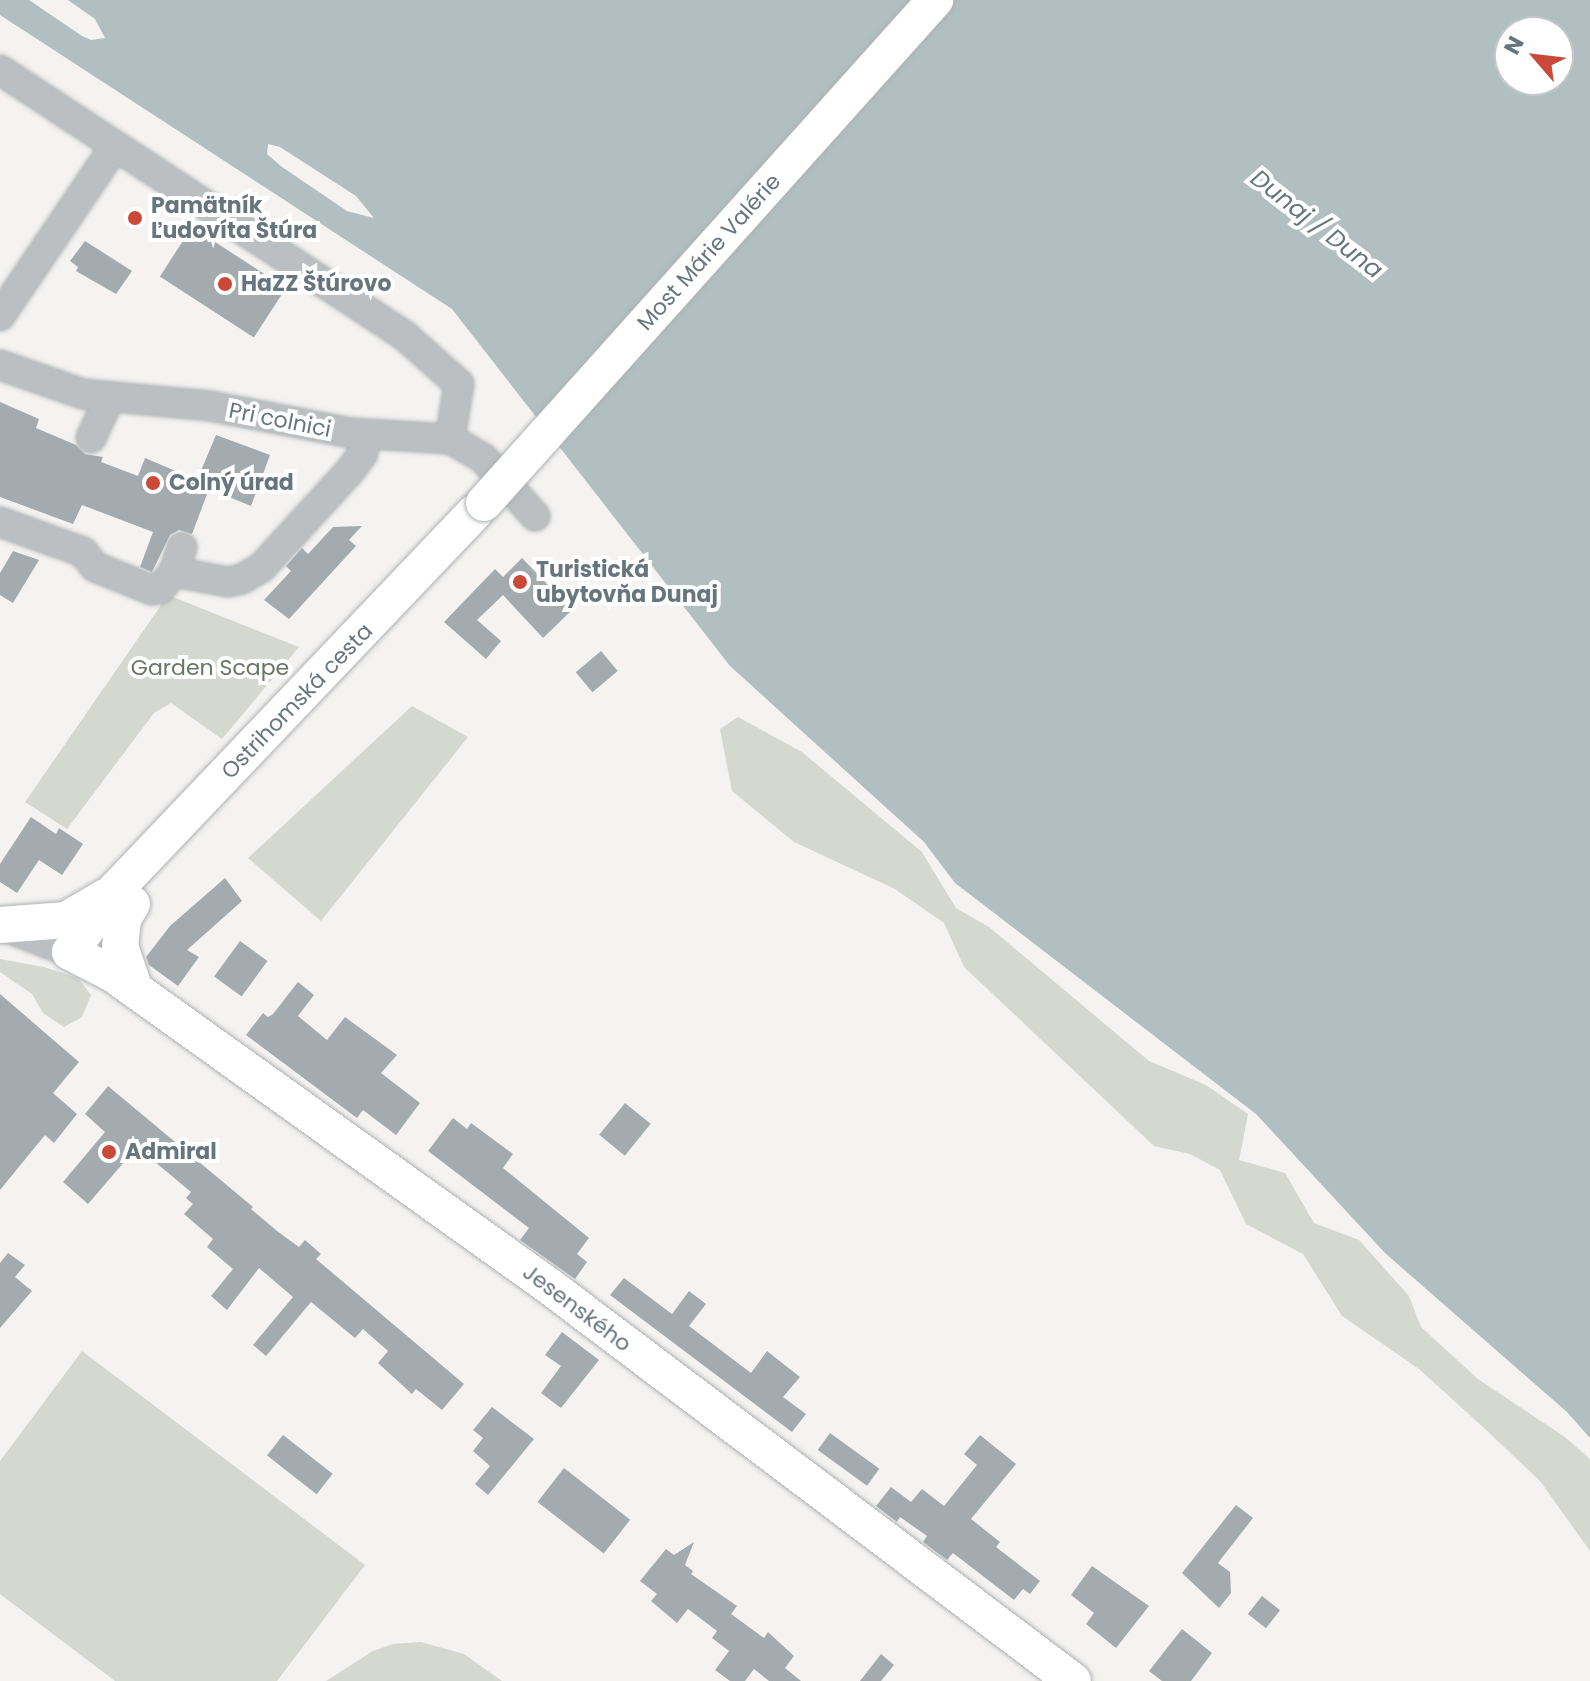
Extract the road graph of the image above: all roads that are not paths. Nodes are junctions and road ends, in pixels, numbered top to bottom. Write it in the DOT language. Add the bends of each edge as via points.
graph roads {
  1 [pos="935,0"];
  2 [pos="0,70"];
  3 [pos="115,146"];
  4 [pos="0,316"];
  5 [pos="0,365"];
  6 [pos="110,397"];
  7 [pos="365,434"];
  8 [pos="91,438"];
  9 [pos="450,439"];
  10 [pos="480,508"];
  11 [pos="535,516"];
  12 [pos="0,522"];
  13 [pos="124,897"];
  14 [pos="0,925"];
  15 [pos="79,940"];
  16 [pos="135,990"];
  17 [pos="1073,1681"];
  1 -- 10 [label="main road, Most Márie Valérie, bridge"];
  2 -- 3 [label="street"];
  3 -- 4 [label="street"];
  3 -- 9 [label="street" via="406,337 459,384"];
  5 -- 6 [label="street, Pri colnici" via="83,394"];
  6 -- 7 [label="street, Pri colnici" via="210,406"];
  6 -- 8 [label="street"];
  7 -- 9 [label="street, Pri colnici"];
  7 -- 12 [label="street" via="363,453 350,471 262,567 242,579 228,582 178,560 160,589 152,590 95,567 83,552"];
  9 -- 11 [label="street, Pri colnici" via="483,458"];
  10 -- 13 [label="main road, Ostrihomská cesta"];
  13 -- 14 [label="main road" via="66,920"];
  13 -- 15 [label="main road"];
  13 -- 16 [label="main road" via="120,946"];
  14 -- 15 [label="street"];
  15 -- 16 [label="main road, Jesenského"];
  16 -- 17 [label="main road, Jesenského" via="549,1286"];
}
